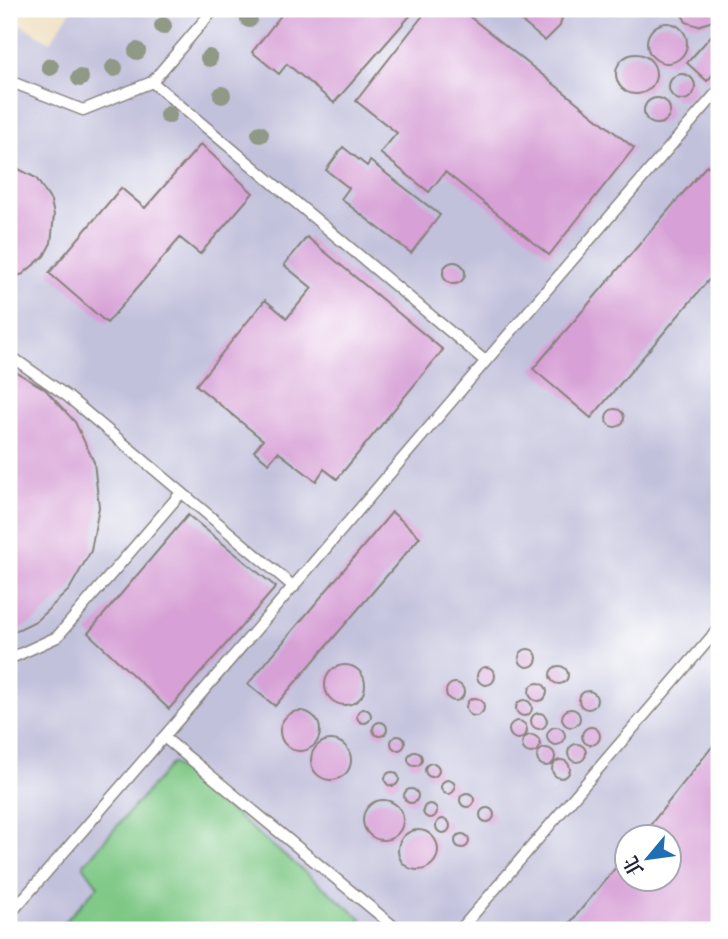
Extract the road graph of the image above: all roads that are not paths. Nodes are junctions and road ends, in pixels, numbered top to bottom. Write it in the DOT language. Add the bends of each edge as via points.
graph roads {
  1 [pos="214,9"];
  2 [pos="9,81"];
  3 [pos="152,82"];
  4 [pos="719,90"];
  5 [pos="9,355"];
  6 [pos="484,360"];
  7 [pos="181,493"];
  8 [pos="294,587"];
  9 [pos="719,628"];
  10 [pos="9,659"];
  11 [pos="165,738"];
  12 [pos="9,915"];
  13 [pos="398,930"];
  14 [pos="460,930"];
  1 -- 3 [label="lane"];
  2 -- 3 [label="lane" via="83,110"];
  3 -- 6 [label="lane"];
  4 -- 6 [label="lane"];
  5 -- 7 [label="lane" via="67,396"];
  6 -- 8 [label="lane"];
  7 -- 8 [label="lane"];
  7 -- 10 [label="lane" via="57,637"];
  8 -- 11 [label="lane"];
  9 -- 14 [label="lane"];
  11 -- 12 [label="lane"];
  11 -- 13 [label="lane"];
}
